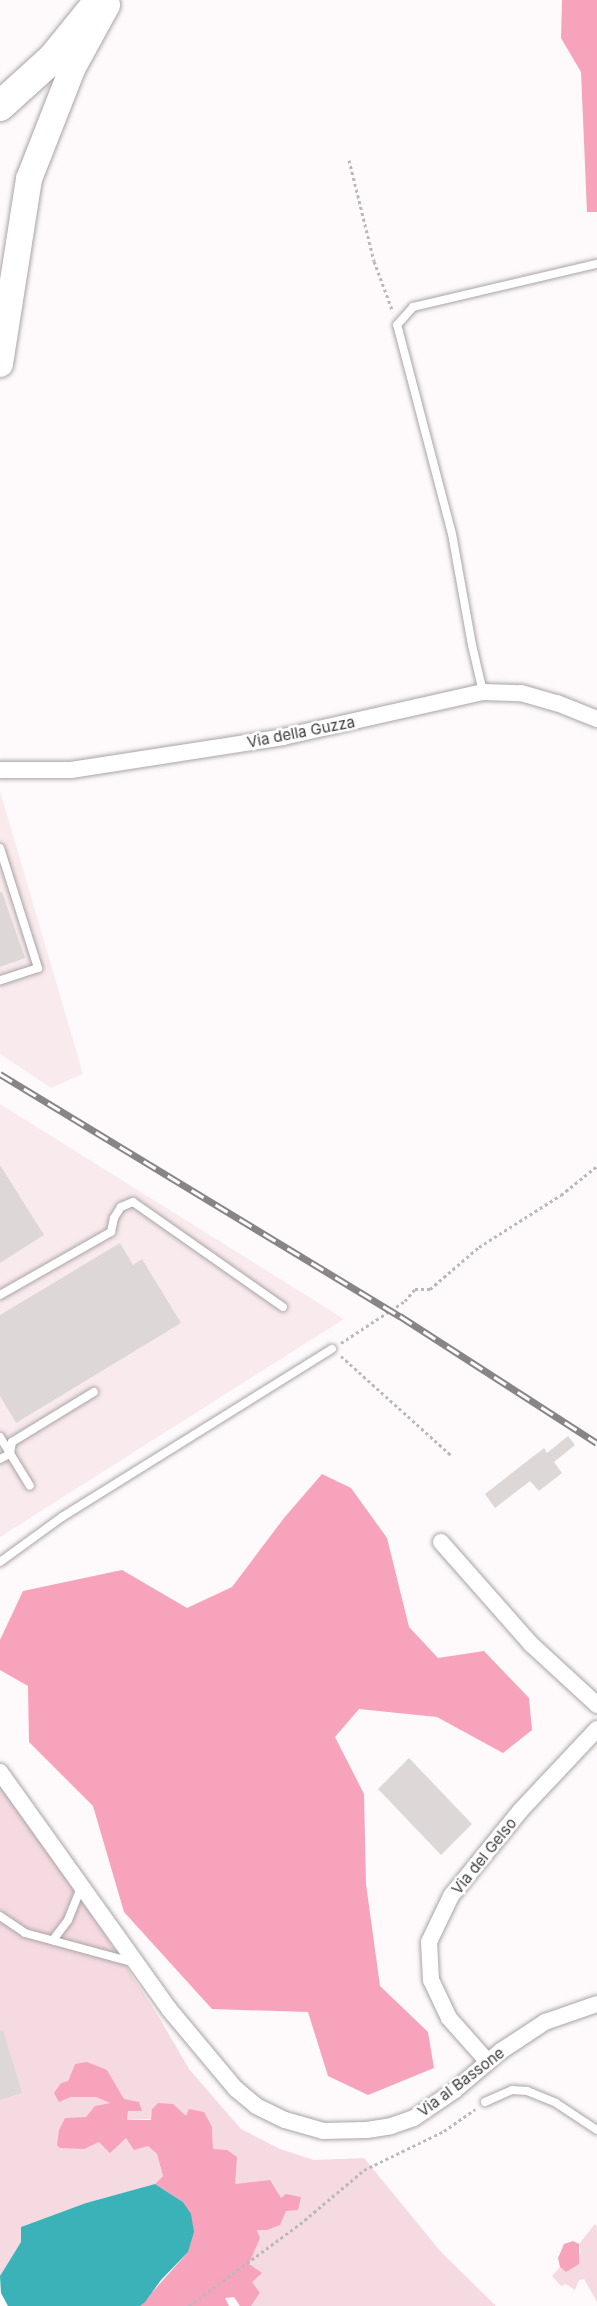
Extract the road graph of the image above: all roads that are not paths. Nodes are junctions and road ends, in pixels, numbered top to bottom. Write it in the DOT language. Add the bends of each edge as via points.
graph roads {
  1 [pos="100,0"];
  2 [pos="110,0"];
  3 [pos="0,106"];
  4 [pos="597,264"];
  5 [pos="0,364"];
  6 [pos="483,692"];
  7 [pos="597,718"];
  8 [pos="0,770"];
  9 [pos="0,848"];
  10 [pos="0,980"];
  11 [pos="0,1295"];
  12 [pos="283,1307"];
  13 [pos="332,1349"];
  14 [pos="94,1392"];
  15 [pos="0,1437"];
  16 [pos="10,1454"];
  17 [pos="0,1459"];
  18 [pos="30,1486"];
  19 [pos="441,1542"];
  20 [pos="0,1562"];
  21 [pos="597,1705"];
  22 [pos="597,1729"];
  23 [pos="0,1772"];
  24 [pos="81,1887"];
  25 [pos="0,1916"];
  26 [pos="52,1940"];
  27 [pos="136,1963"];
  28 [pos="597,2004"];
  29 [pos="488,2062"];
  30 [pos="485,2102"];
  31 [pos="597,2130"];
  1 -- 3 [label="highway" via="53,58"];
  2 -- 5 [label="main road" via="72,69 29,179"];
  4 -- 6 [label="lane" via="413,307 397,325 452,534"];
  6 -- 7 [label="street, Via della Guzza" via="521,693"];
  6 -- 8 [label="street, Via della Guzza" via="283,737 71,770"];
  9 -- 10 [label="lane" via="38,968"];
  11 -- 12 [label="lane" via="111,1232 121,1207 133,1202"];
  13 -- 20 [label="lane" via="62,1517"];
  14 -- 16 [label="lane" via="12,1442"];
  15 -- 16 [label="lane"];
  16 -- 17 [label="lane"];
  16 -- 18 [label="lane"];
  19 -- 21 [label="street" via="531,1644"];
  22 -- 29 [label="street, Via del Gelso" via="521,1810 452,1896 429,1942 431,1980 449,2018"];
  23 -- 24 [label="street, Via al Bassone"];
  24 -- 26 [label="lane" via="68,1920"];
  24 -- 27 [label="street, Via al Bassone"];
  25 -- 26 [label="lane" via="25,1933"];
  26 -- 27 [label="lane"];
  27 -- 29 [label="street, Via al Bassone" via="169,2009 237,2089 256,2106 304,2126 323,2131 391,2126 414,2118"];
  28 -- 29 [label="street, Via al Bassone" via="545,2022"];
  30 -- 31 [label="lane" via="512,2090 527,2091 556,2103"];
}
